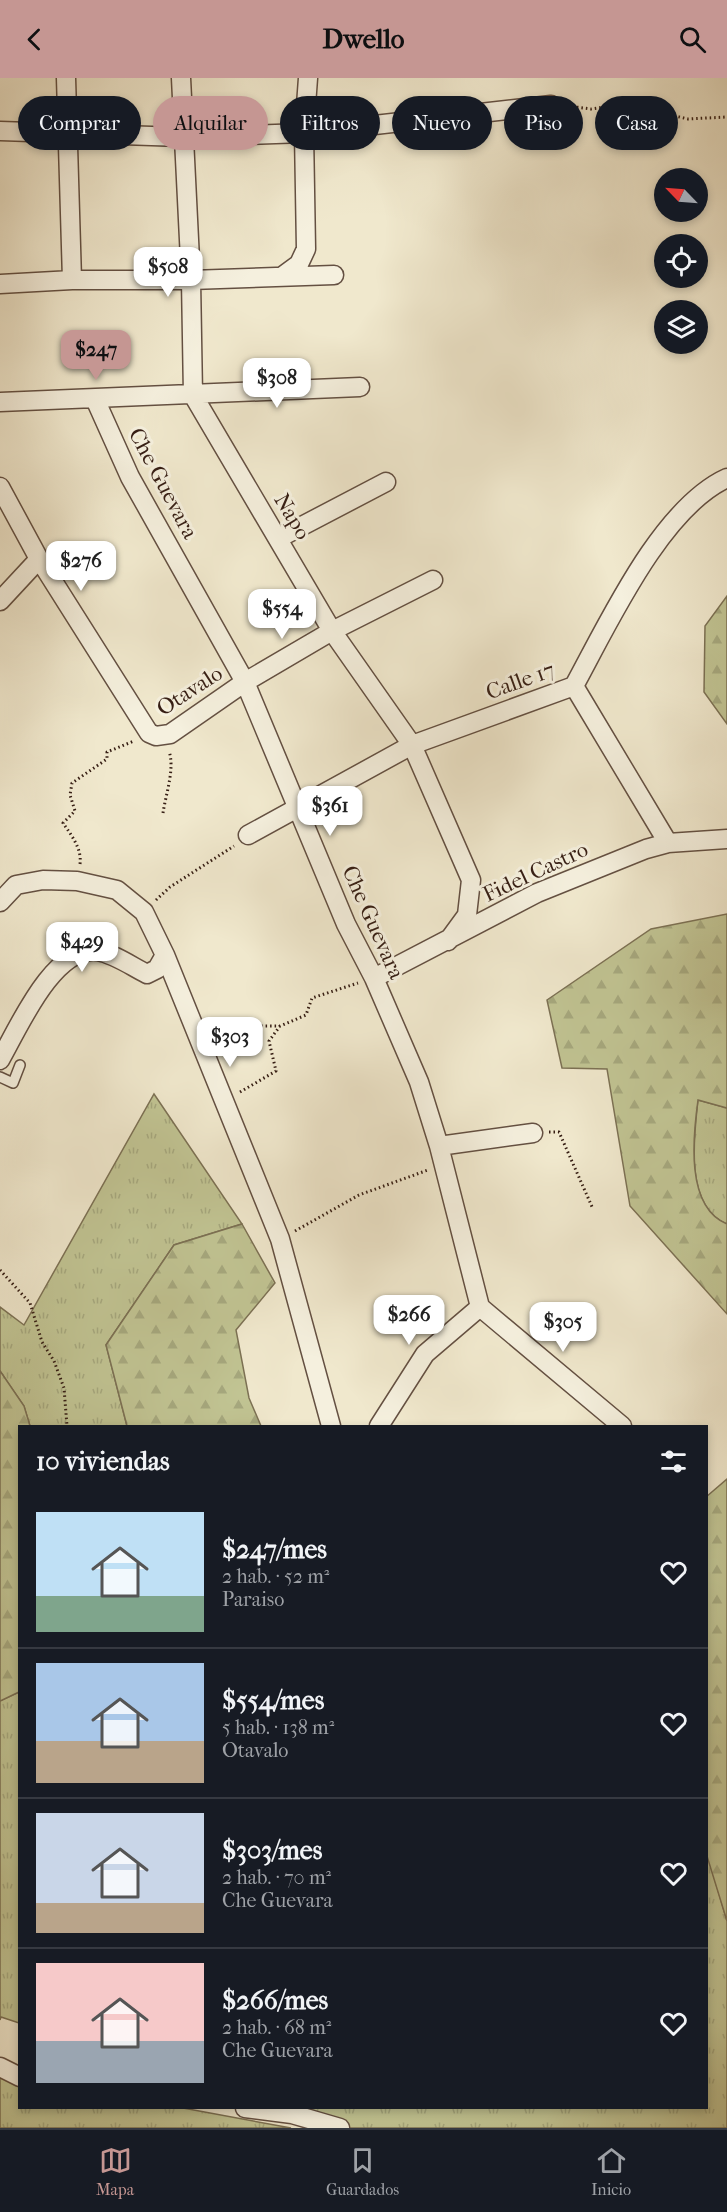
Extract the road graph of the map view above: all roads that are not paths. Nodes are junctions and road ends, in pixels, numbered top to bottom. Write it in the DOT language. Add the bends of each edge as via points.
graph roads {
  1 [pos="66,78"];
  2 [pos="181,78"];
  3 [pos="308,78"];
  4 [pos="66,96"];
  5 [pos="182,96"];
  6 [pos="307,96"];
  7 [pos="504,110"];
  8 [pos="380,124"];
  9 [pos="0,131"];
  10 [pos="18,132"];
  11 [pos="68,150"];
  12 [pos="184,150"];
  13 [pos="304,150"];
  14 [pos="284,275"];
  15 [pos="334,275"];
  16 [pos="72,280"];
  17 [pos="191,280"];
  18 [pos="0,284"];
  19 [pos="360,387"];
  20 [pos="193,395"];
  21 [pos="95,399"];
  22 [pos="0,402"];
  23 [pos="727,478"];
  24 [pos="386,482"];
  25 [pos="0,486"];
  26 [pos="279,538"];
  27 [pos="39,559"];
  28 [pos="433,580"];
  29 [pos="0,601"];
  30 [pos="332,631"];
  31 [pos="245,682"];
  32 [pos="574,686"];
  33 [pos="412,745"];
  34 [pos="298,807"];
  35 [pos="248,836"];
  36 [pos="727,839"];
  37 [pos="668,843"];
  38 [pos="0,902"];
  39 [pos="448,941"];
  40 [pos="165,955"];
  41 [pos="374,978"];
  42 [pos="0,1060"];
  43 [pos="20,1065"];
  44 [pos="0,1077"];
  45 [pos="533,1133"];
  46 [pos="439,1146"];
  47 [pos="480,1307"];
  48 [pos="331,1425"];
  49 [pos="380,1425"];
  50 [pos="621,1425"];
  51 [pos="0,2067"];
  52 [pos="18,2076"];
  53 [pos="253,2109"];
  54 [pos="340,2128"];
  1 -- 4 [label="street"];
  2 -- 5 [label="street"];
  3 -- 6 [label="street"];
  7 -- 8 [label="street"];
  9 -- 10 [label="street"];
  11 -- 16 [label="street"];
  12 -- 17 [label="street"];
  13 -- 14 [label="street" via="306,249 299,264"];
  14 -- 15 [label="street"];
  14 -- 17 [label="street"];
  16 -- 17 [label="street"];
  16 -- 18 [label="street"];
  17 -- 20 [label="street"];
  19 -- 20 [label="street"];
  20 -- 21 [label="street"];
  20 -- 26 [label="street, Napo"];
  21 -- 22 [label="street"];
  21 -- 31 [label="street, Che Guevara" via="130,477"];
  23 -- 32 [label="street, Calle 17" via="707,490 678,518 638,571"];
  24 -- 26 [label="street"];
  25 -- 27 [label="street, Otavalo"];
  26 -- 30 [label="street, Napo"];
  27 -- 29 [label="street"];
  27 -- 31 [label="street, Otavalo" via="149,733 170,734"];
  28 -- 30 [label="street, Otavalo"];
  30 -- 31 [label="street, Otavalo"];
  30 -- 33 [label="street, Napo"];
  31 -- 34 [label="street, Che Guevara"];
  32 -- 33 [label="street, Calle 17"];
  32 -- 37 [label="street"];
  33 -- 34 [label="street, Calle 17"];
  33 -- 39 [label="street, Napo" via="471,880 466,915"];
  34 -- 35 [label="street, Calle 17"];
  34 -- 41 [label="street, Che Guevara" via="346,924"];
  36 -- 37 [label="street, Fidel Castro"];
  37 -- 39 [label="street, Fidel Castro" via="537,893"];
  38 -- 40 [label="street" via="16,885 43,880 77,881 117,890 144,912"];
  39 -- 41 [label="street, Fidel Castro"];
  40 -- 42 [label="street" via="157,969 147,974 96,951 77,953 48,978"];
  40 -- 48 [label="street" via="280,1239"];
  41 -- 46 [label="street, Che Guevara" via="419,1082"];
  43 -- 44 [label="lane" via="13,1083"];
  45 -- 46 [label="street"];
  46 -- 47 [label="street, Che Guevara"];
  47 -- 49 [label="street" via="425,1354"];
  47 -- 50 [label="street"];
  51 -- 52 [label="street"];
  53 -- 54 [label="street" via="292,2114"];
}
